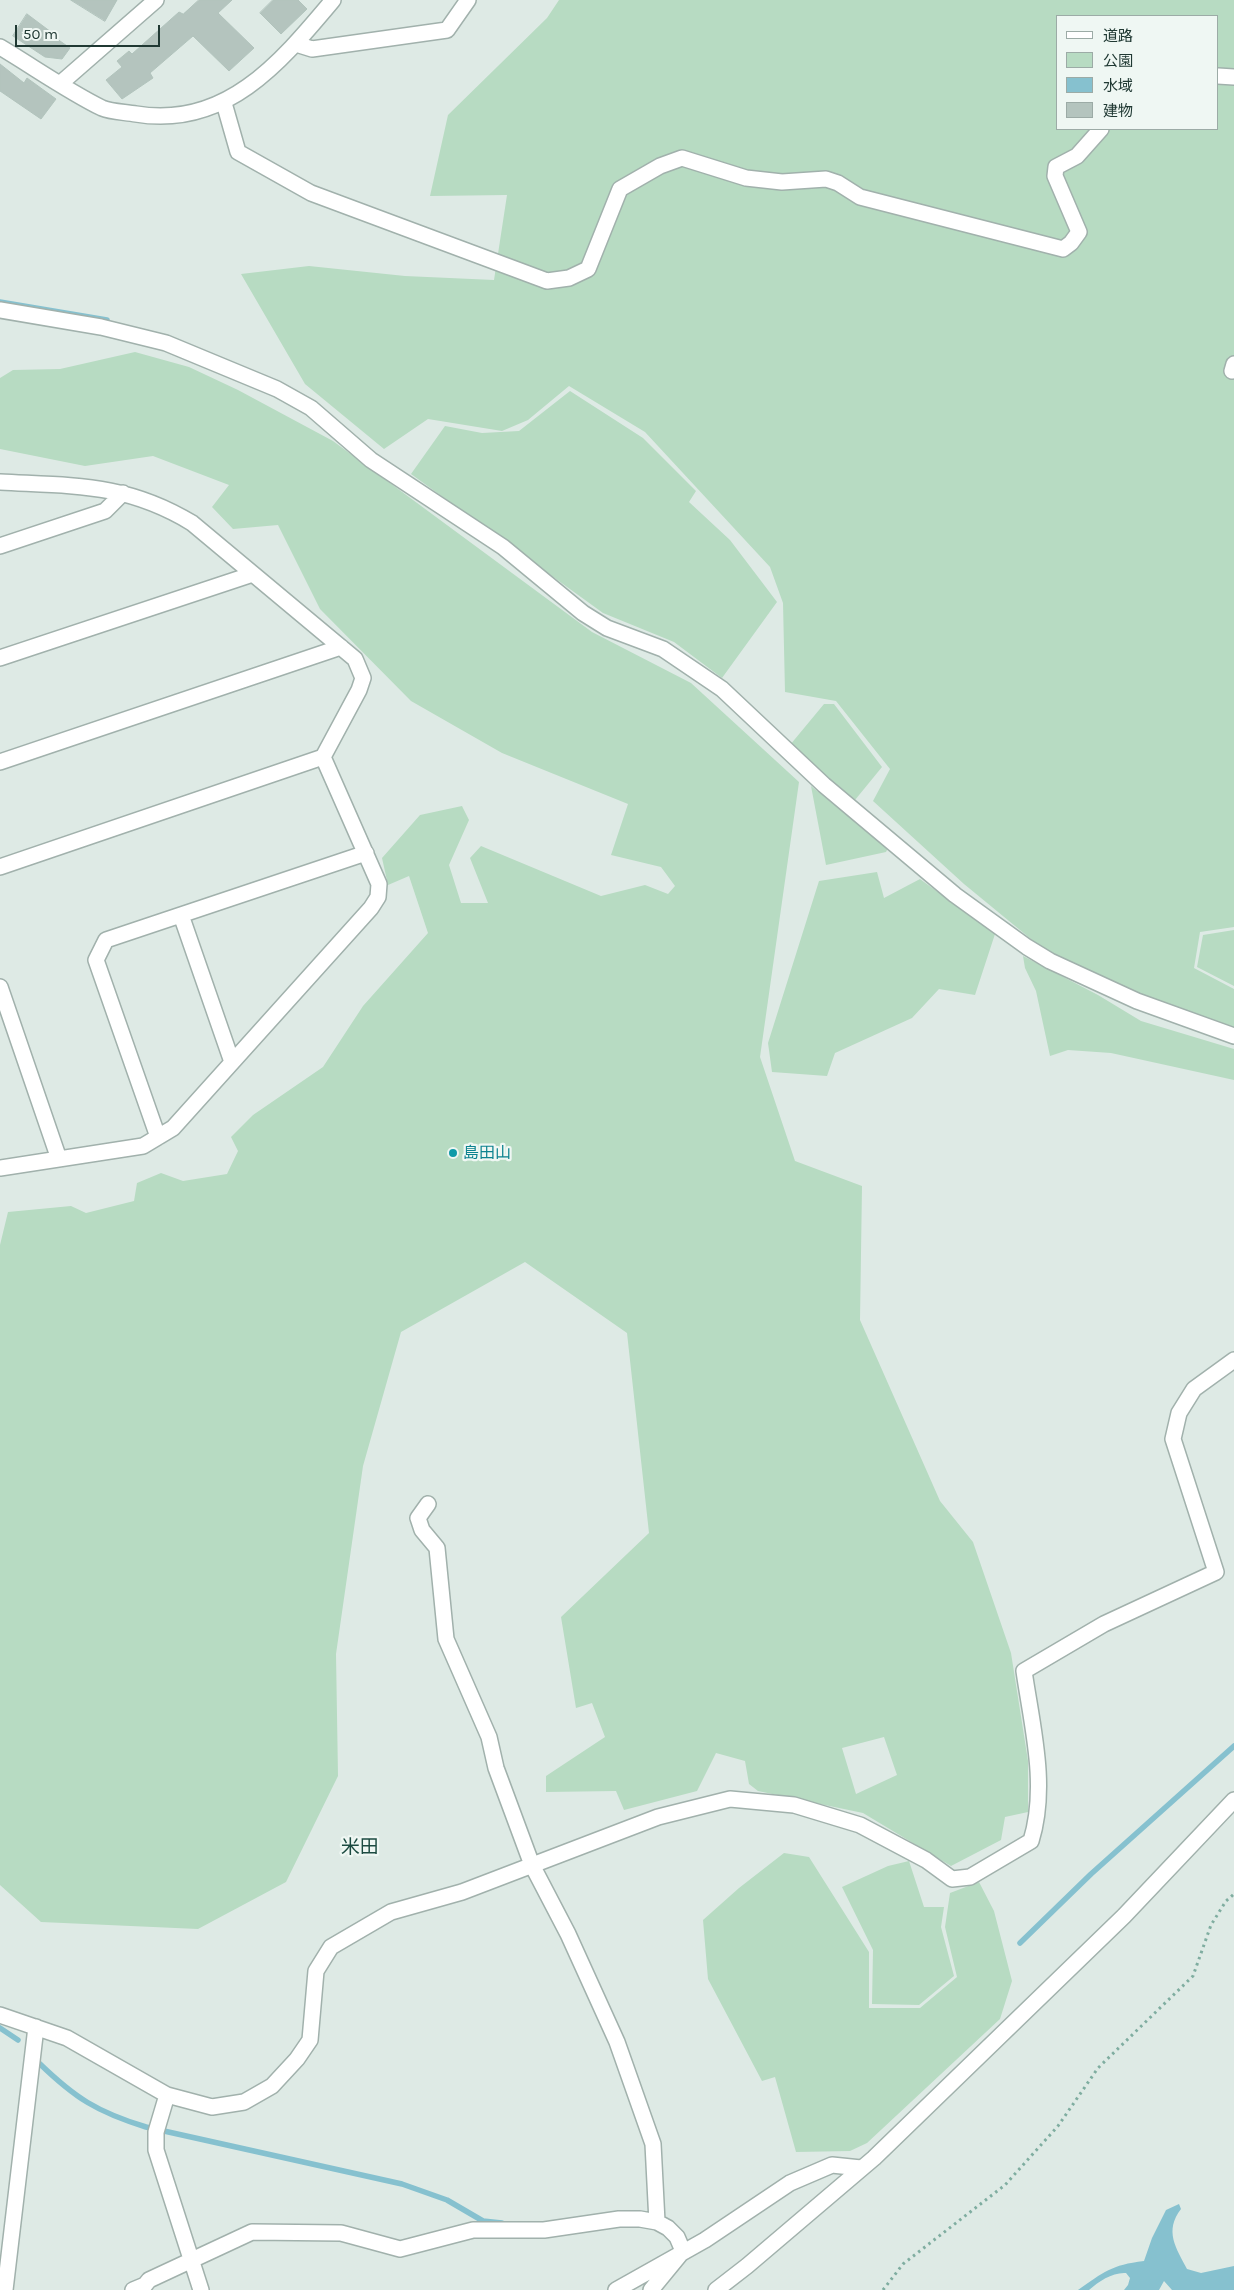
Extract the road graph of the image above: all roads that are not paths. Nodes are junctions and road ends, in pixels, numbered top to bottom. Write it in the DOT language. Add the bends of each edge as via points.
graph roads {
  1 [pos="156,0"];
  2 [pos="333,0"];
  3 [pos="468,0"];
  4 [pos="296,44"];
  5 [pos="0,47"];
  6 [pos="1219,76"];
  7 [pos="1234,77"];
  8 [pos="61,83"];
  9 [pos="224,103"];
  10 [pos="1100,130"];
  11 [pos="0,310"];
  12 [pos="0,482"];
  13 [pos="124,492"];
  14 [pos="0,546"];
  15 [pos="253,574"];
  16 [pos="341,647"];
  17 [pos="0,658"];
  18 [pos="323,757"];
  19 [pos="0,762"];
  20 [pos="366,853"];
  21 [pos="0,867"];
  22 [pos="181,915"];
  23 [pos="0,987"];
  24 [pos="1234,1036"];
  25 [pos="232,1062"];
  26 [pos="158,1137"];
  27 [pos="59,1159"];
  28 [pos="0,1168"];
  29 [pos="1234,1360"];
  30 [pos="428,1504"];
  31 [pos="1234,1800"];
  32 [pos="532,1865"];
  33 [pos="0,2015"];
  34 [pos="36,2027"];
  35 [pos="166,2095"];
  36 [pos="861,2168"];
  37 [pos="657,2222"];
  38 [pos="683,2251"];
  39 [pos="190,2260"];
  40 [pos="4,2290"];
  41 [pos="133,2290"];
  42 [pos="201,2290"];
  43 [pos="616,2290"];
  44 [pos="651,2290"];
  45 [pos="716,2290"];
  1 -- 8 [label="street"];
  2 -- 4 [label="street"];
  3 -- 4 [label="street" via="447,30 312,49"];
  4 -- 9 [label="street" via="250,87"];
  5 -- 8 [label="street"];
  6 -- 7 [label="street"];
  8 -- 9 [label="street" via="104,109 153,117"];
  9 -- 10 [label="street" via="238,152 311,193 547,281 569,278 588,269 620,190 660,166 682,158 746,178 782,182 826,179 860,197 1063,248 1079,232 1055,176 1056,167 1077,156"];
  11 -- 24 [label="street" via="101,327 166,343 277,389 311,408 371,460 502,547 583,613 607,628 663,649 722,689 824,785 955,895 1027,946 1050,961 1137,1001"];
  12 -- 13 [label="street"];
  13 -- 14 [label="street" via="106,511"];
  13 -- 15 [label="street" via="165,507 192,523"];
  15 -- 16 [label="street"];
  15 -- 17 [label="street"];
  16 -- 18 [label="street" via="355,659 363,678"];
  16 -- 19 [label="street"];
  18 -- 20 [label="street"];
  18 -- 21 [label="street"];
  20 -- 22 [label="street"];
  20 -- 25 [label="street" via="379,884 378,897 371,908"];
  22 -- 25 [label="street"];
  22 -- 26 [label="street" via="106,940 96,960"];
  23 -- 27 [label="street"];
  25 -- 26 [label="street" via="173,1128"];
  26 -- 27 [label="street" via="143,1146"];
  27 -- 28 [label="street"];
  29 -- 32 [label="street" via="1194,1389 1179,1413 1173,1439 1216,1572 1104,1624 1024,1671 1039,1787 1037,1822 1031,1841 970,1877 952,1879 926,1860 860,1826 794,1805 730,1799 658,1817"];
  30 -- 32 [label="street" via="418,1518 422,1530 437,1548 446,1639 489,1737 496,1768"];
  31 -- 36 [label="street" via="1124,1916"];
  32 -- 35 [label="street" via="462,1892 391,1912 331,1947 316,1971 310,2040 272,2086 244,2102 212,2107"];
  32 -- 37 [label="street" via="568,1934 620,2051 652,2144"];
  33 -- 34 [label="street"];
  34 -- 35 [label="street" via="67,2038"];
  34 -- 40 [label="street"];
  35 -- 39 [label="street" via="157,2129 156,2150"];
  36 -- 38 [label="street" via="832,2165 790,2183 705,2240"];
  36 -- 45 [label="street"];
  37 -- 38 [label="street" via="677,2237"];
  37 -- 39 [label="street" via="619,2219 544,2230 488,2229 400,2249 341,2233 252,2232"];
  38 -- 43 [label="street"];
  38 -- 44 [label="street"];
  39 -- 41 [label="street"];
  39 -- 42 [label="street"];
}
